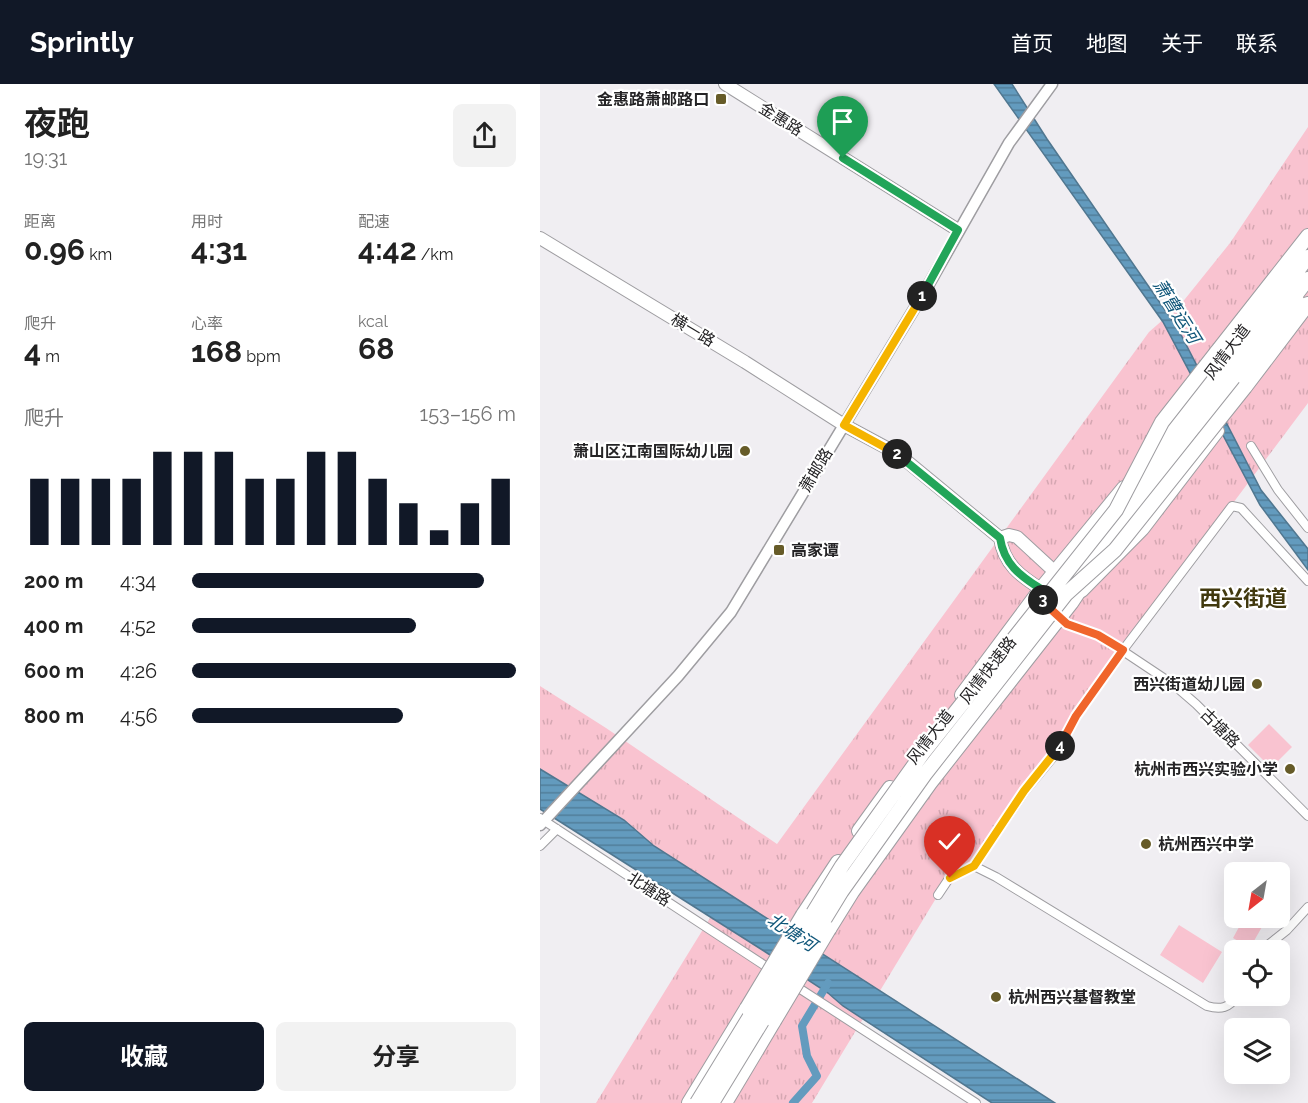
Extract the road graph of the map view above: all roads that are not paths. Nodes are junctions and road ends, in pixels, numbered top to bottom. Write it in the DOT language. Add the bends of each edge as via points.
graph roads {
  1 [pos="725,84"];
  2 [pos="1052,84"];
  3 [pos="958,230"];
  4 [pos="1308,236"];
  5 [pos="540,238"];
  6 [pos="1308,247"];
  7 [pos="1308,257"];
  8 [pos="1308,279"];
  9 [pos="1308,290"];
  10 [pos="1308,304"];
  11 [pos="1308,314"];
  12 [pos="1218,357"];
  13 [pos="844,425"];
  14 [pos="1251,446"];
  15 [pos="1116,510"];
  16 [pos="1308,528"];
  17 [pos="1000,538"];
  18 [pos="1055,572"];
  19 [pos="1308,581"];
  20 [pos="1041,589"];
  21 [pos="1068,599"];
  22 [pos="1058,617"];
  23 [pos="1123,650"];
  24 [pos="1308,816"];
  25 [pos="541,821"];
  26 [pos="557,829"];
  27 [pos="540,846"];
  28 [pos="974,866"];
  29 [pos="938,895"];
  30 [pos="1308,907"];
  31 [pos="1274,940"];
  32 [pos="1228,1006"];
  33 [pos="689,1103"];
  34 [pos="697,1103"];
  35 [pos="712,1103"];
  36 [pos="725,1103"];
  37 [pos="976,1103"];
  1 -- 3 [label="main road, 金惠路"];
  2 -- 3 [label="street, 萧邮路" via="1014,135"];
  3 -- 13 [label="street, 萧邮路"];
  4 -- 12 [label="main road"];
  5 -- 13 [label="main road, 横一路"];
  6 -- 12 [label="main road, 风情大道"];
  7 -- 15 [label="main road, 风情快速路, bridge"];
  8 -- 21 [label="main road, 风情快速路, bridge"];
  9 -- 21 [label="main road, 风情大道" via="1121,536"];
  10 -- 21 [label="main road, bridge" via="1115,550"];
  11 -- 21 [label="main road" via="1143,529"];
  12 -- 15 [label="main road, bridge" via="1162,422"];
  12 -- 18 [label="main road, 风情大道" via="1130,481"];
  13 -- 17 [label="main road, 横一路" via="898,454"];
  13 -- 25 [label="street, 萧邮路" via="731,612 616,744"];
  14 -- 16 [label="street"];
  15 -- 34 [label="main road, 风情快速路, bridge" via="872,823"];
  17 -- 18 [label="main road" via="1017,537"];
  17 -- 20 [label="main road" via="1008,563"];
  18 -- 20 [label="main road, 风情大道"];
  19 -- 23 [label="street" via="1241,508 1232,506"];
  20 -- 22 [label="street, 古塘路" via="1044,603"];
  20 -- 33 [label="main road, 风情大道, bridge" via="876,807 803,915"];
  21 -- 22 [label="main road, 风情大道"];
  21 -- 35 [label="main road, 风情快速路, bridge" via="939,756 841,892"];
  22 -- 23 [label="street, 古塘路"];
  22 -- 36 [label="main road, 风情大道, bridge" via="852,892"];
  23 -- 24 [label="street, 古塘路" via="1196,704"];
  23 -- 28 [label="street" via="1076,716 1058,752 1024,791"];
  25 -- 26 [label="street, 北塘路"];
  26 -- 27 [label="street"];
  26 -- 37 [label="street, 北塘路"];
  28 -- 29 [label="street" via="950,878"];
  28 -- 32 [label="street" via="1207,1006"];
  30 -- 31 [label="street"];
}
